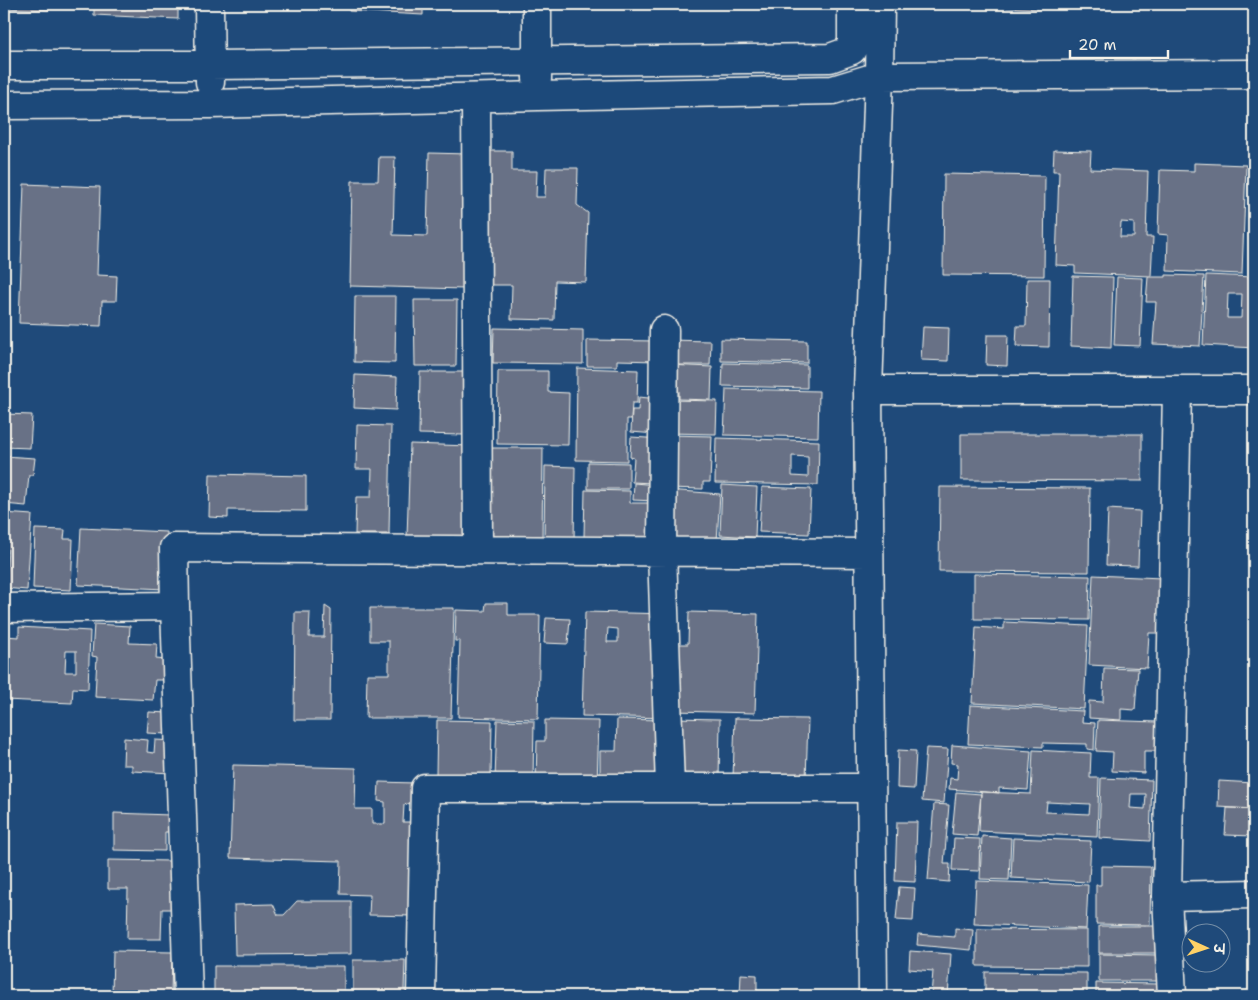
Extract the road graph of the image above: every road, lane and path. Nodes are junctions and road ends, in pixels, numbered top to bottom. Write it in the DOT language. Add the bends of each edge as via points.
graph roads {
  1 [pos="209,4"];
  2 [pos="537,4"];
  3 [pos="852,4"];
  4 [pos="880,4"];
  5 [pos="537,62"];
  6 [pos="4,65"];
  7 [pos="210,65"];
  8 [pos="1254,74"];
  9 [pos="879,76"];
  10 [pos="538,96"];
  11 [pos="476,98"];
  12 [pos="211,104"];
  13 [pos="4,105"];
  14 [pos="664,330"];
  15 [pos="868,390"];
  16 [pos="1177,390"];
  17 [pos="1254,390"];
  18 [pos="478,550"];
  19 [pos="662,551"];
  20 [pos="869,553"];
  21 [pos="175,606"];
  22 [pos="4,608"];
  23 [pos="670,788"];
  24 [pos="871,788"];
  25 [pos="1254,894"];
  26 [pos="1167,896"];
  27 [pos="188,996"];
  28 [pos="420,996"];
  29 [pos="873,996"];
  30 [pos="1172,996"];
  1 -- 7 [label="street"];
  2 -- 5 [label="street"];
  3 -- 5 [label="street" via="852,50 830,58"];
  4 -- 9 [label="street"];
  5 -- 7 [label="street"];
  5 -- 10 [label="street"];
  6 -- 7 [label="street"];
  7 -- 12 [label="street"];
  8 -- 9 [label="street"];
  9 -- 10 [label="street" via="833,90"];
  9 -- 15 [label="street"];
  10 -- 11 [label="street"];
  11 -- 12 [label="street"];
  11 -- 18 [label="street"];
  12 -- 13 [label="street"];
  14 -- 19 [label="street"];
  15 -- 16 [label="street"];
  15 -- 20 [label="street"];
  16 -- 17 [label="street"];
  16 -- 26 [label="street"];
  18 -- 19 [label="street"];
  18 -- 21 [label="street" via="174,548"];
  19 -- 20 [label="street"];
  19 -- 23 [label="street"];
  20 -- 24 [label="street"];
  21 -- 22 [label="street"];
  21 -- 27 [label="street"];
  23 -- 24 [label="street"];
  23 -- 28 [label="street" via="425,788"];
  24 -- 29 [label="street"];
  25 -- 26 [label="street"];
  26 -- 30 [label="street"];
}
